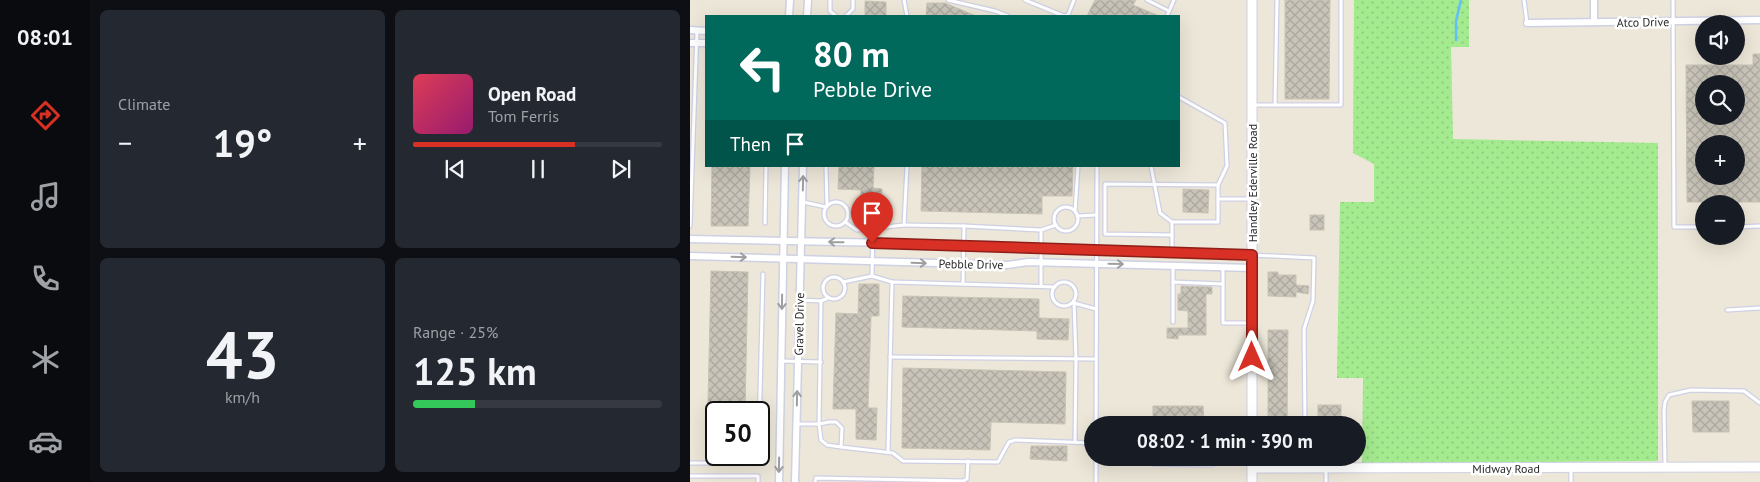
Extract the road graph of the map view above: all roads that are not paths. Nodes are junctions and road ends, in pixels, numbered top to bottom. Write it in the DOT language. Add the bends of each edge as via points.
graph roads {
  1 [pos="790,0"];
  2 [pos="808,0"];
  3 [pos="830,0"];
  4 [pos="853,0"];
  5 [pos="904,0"];
  6 [pos="948,0"];
  7 [pos="1025,0"];
  8 [pos="1074,0"];
  9 [pos="1147,0"];
  10 [pos="1174,0"];
  11 [pos="1252,0"];
  12 [pos="1277,0"];
  13 [pos="1341,0"];
  14 [pos="1524,0"];
  15 [pos="1594,0"];
  16 [pos="1673,0"];
  17 [pos="1169,11"];
  18 [pos="790,15"];
  19 [pos="807,15"];
  20 [pos="833,15"];
  21 [pos="847,15"];
  22 [pos="907,15"];
  23 [pos="1005,15"];
  24 [pos="1062,15"];
  25 [pos="1068,15"];
  26 [pos="1167,15"];
  27 [pos="1760,20"];
  28 [pos="1674,21"];
  29 [pos="1594,22"];
  30 [pos="1527,23"];
  31 [pos="693,30"];
  32 [pos="693,43"];
  33 [pos="1180,98"];
  34 [pos="1252,105"];
  35 [pos="1275,105"];
  36 [pos="766,167"];
  37 [pos="785,167"];
  38 [pos="803,167"];
  39 [pos="826,167"];
  40 [pos="907,167"];
  41 [pos="1078,167"];
  42 [pos="1096,167"];
  43 [pos="1151,167"];
  44 [pos="1153,184"];
  45 [pos="1218,185"];
  46 [pos="1218,199"];
  47 [pos="1252,199"];
  48 [pos="802,202"];
  49 [pos="826,206"];
  50 [pos="1076,214"];
  51 [pos="1096,215"];
  52 [pos="845,222"];
  53 [pos="1172,222"];
  54 [pos="765,223"];
  55 [pos="904,225"];
  56 [pos="1056,225"];
  57 [pos="690,226"];
  58 [pos="964,226"];
  59 [pos="1745,226"];
  60 [pos="1760,226"];
  61 [pos="1695,227"];
  62 [pos="873,229"];
  63 [pos="1041,230"];
  64 [pos="1172,235"];
  65 [pos="690,239"];
  66 [pos="783,241"];
  67 [pos="801,241"];
  68 [pos="872,243"];
  69 [pos="963,244"];
  70 [pos="1041,249"];
  71 [pos="1096,251"];
  72 [pos="1156,252"];
  73 [pos="1172,253"];
  74 [pos="1200,253"];
  75 [pos="1252,255"];
  76 [pos="690,256"];
  77 [pos="783,259"];
  78 [pos="801,259"];
  79 [pos="872,261"];
  80 [pos="1041,262"];
  81 [pos="963,264"];
  82 [pos="1096,264"];
  83 [pos="1156,265"];
  84 [pos="1173,266"];
  85 [pos="1200,266"];
  86 [pos="1224,267"];
  87 [pos="1252,268"];
  88 [pos="763,274"];
  89 [pos="872,276"];
  90 [pos="844,282"];
  91 [pos="892,282"];
  92 [pos="1173,282"];
  93 [pos="963,284"];
  94 [pos="1224,284"];
  95 [pos="1041,286"];
  96 [pos="1055,287"];
  97 [pos="828,298"];
  98 [pos="800,300"];
  99 [pos="821,301"];
  100 [pos="1074,303"];
  101 [pos="1096,308"];
  102 [pos="1760,308"];
  103 [pos="1727,310"];
  104 [pos="1173,322"];
  105 [pos="1252,323"];
  106 [pos="890,357"];
  107 [pos="1076,359"];
  108 [pos="1096,359"];
  109 [pos="780,361"];
  110 [pos="798,361"];
  111 [pos="821,362"];
  112 [pos="760,401"];
  113 [pos="1760,403"];
  114 [pos="1096,416"];
  115 [pos="1252,416"];
  116 [pos="1304,416"];
  117 [pos="797,424"];
  118 [pos="819,424"];
  119 [pos="1075,442"];
  120 [pos="1084,443"];
  121 [pos="841,447"];
  122 [pos="888,452"];
  123 [pos="968,461"];
  124 [pos="690,463"];
  125 [pos="705,463"];
  126 [pos="1096,466"];
  127 [pos="1760,467"];
  128 [pos="1252,468"];
  129 [pos="1571,468"];
  130 [pos="1665,468"];
  131 [pos="1305,469"];
  132 [pos="1326,469"];
  133 [pos="692,476"];
  134 [pos="924,481"];
  135 [pos="694,482"];
  136 [pos="758,482"];
  137 [pos="779,482"];
  138 [pos="795,482"];
  139 [pos="816,482"];
  140 [pos="1096,482"];
  141 [pos="1252,482"];
  142 [pos="1326,482"];
  143 [pos="1571,482"];
  1 -- 18 [label="street"];
  2 -- 19 [label="street"];
  3 -- 20 [label="lane"];
  4 -- 21 [label="lane" via="853,9"];
  5 -- 22 [label="lane"];
  6 -- 23 [label="lane"];
  7 -- 24 [label="lane"];
  8 -- 25 [label="lane"];
  9 -- 17 [label="lane"];
  10 -- 17 [label="lane"];
  11 -- 34 [label="main road, Handley Ederville Road"];
  12 -- 35 [label="lane"];
  13 -- 35 [label="lane" via="1342,105"];
  14 -- 30 [label="lane"];
  15 -- 29 [label="street"];
  16 -- 28 [label="lane"];
  17 -- 26 [label="lane"];
  27 -- 28 [label="street, Atco Drive"];
  28 -- 29 [label="street, Atco Drive"];
  28 -- 61 [label="lane" via="1674,227"];
  29 -- 30 [label="street, Atco Drive"];
  31 -- 32 [label="lane"];
  32 -- 57 [label="lane"];
  33 -- 45 [label="lane" via="1225,122 1227,166"];
  34 -- 35 [label="lane"];
  34 -- 47 [label="main road, Handley Ederville Road"];
  36 -- 54 [label="lane"];
  37 -- 66 [label="street, Gravel Drive"];
  48 -- 38 [label="street, Gravel Drive, one-way"];
  39 -- 49 [label="lane"];
  40 -- 55 [label="lane"];
  41 -- 50 [label="lane"];
  42 -- 51 [label="lane"];
  43 -- 44 [label="lane"];
  44 -- 45 [label="lane"];
  44 -- 53 [label="lane" via="1160,212"];
  44 -- 64 [label="lane" via="1105,184 1105,234"];
  45 -- 46 [label="lane"];
  46 -- 47 [label="lane"];
  46 -- 53 [label="lane" via="1218,222"];
  47 -- 75 [label="main road, Handley Ederville Road"];
  48 -- 49 [label="lane"];
  48 -- 67 [label="street, Gravel Drive"];
  49 -- 52 [label="lane" via="824,216 828,223 836,226"];
  49 -- 52 [label="lane" via="836,201 846,206 849,213"];
  50 -- 51 [label="lane"];
  50 -- 56 [label="lane" via="1077,223 1069,230 1062,230"];
  50 -- 56 [label="lane" via="1067,207 1060,209 1054,218"];
  51 -- 71 [label="lane"];
  52 -- 62 [label="lane" via="857,230"];
  53 -- 64 [label="lane"];
  55 -- 58 [label="lane"];
  55 -- 62 [label="lane"];
  56 -- 63 [label="lane"];
  58 -- 63 [label="lane"];
  58 -- 69 [label="lane"];
  59 -- 60 [label="lane"];
  62 -- 68 [label="lane"];
  63 -- 70 [label="lane"];
  64 -- 73 [label="lane"];
  65 -- 66 [label="street, Pebble Drive"];
  66 -- 67 [label="street, Pebble Drive"];
  66 -- 77 [label="street, Gravel Drive"];
  68 -- 67 [label="street, Pebble Drive, one-way"];
  67 -- 78 [label="street, Gravel Drive"];
  68 -- 69 [label="street, Pebble Drive"];
  68 -- 79 [label="lane"];
  69 -- 70 [label="street, Pebble Drive"];
  69 -- 81 [label="lane"];
  70 -- 71 [label="street, Pebble Drive"];
  70 -- 80 [label="lane"];
  71 -- 72 [label="street, Pebble Drive"];
  71 -- 82 [label="lane"];
  72 -- 73 [label="street, Pebble Drive"];
  72 -- 83 [label="street"];
  73 -- 74 [label="street, Pebble Drive"];
  74 -- 75 [label="street, Pebble Drive"];
  74 -- 85 [label="street"];
  75 -- 87 [label="main road, Handley Ederville Road"];
  75 -- 116 [label="lane" via="1314,258 1313,301 1304,329"];
  76 -- 77 [label="street, Pebble Drive, one-way"];
  77 -- 78 [label="street, Pebble Drive"];
  77 -- 109 [label="street, Gravel Drive, one-way"];
  78 -- 79 [label="street, Pebble Drive"];
  78 -- 98 [label="street, Gravel Drive"];
  79 -- 81 [label="street, Pebble Drive, one-way"];
  79 -- 89 [label="lane"];
  80 -- 81 [label="street, Pebble Drive"];
  80 -- 82 [label="street, Pebble Drive"];
  80 -- 95 [label="lane"];
  81 -- 93 [label="lane"];
  82 -- 83 [label="street, Pebble Drive, one-way"];
  82 -- 101 [label="lane"];
  83 -- 84 [label="street, Pebble Drive"];
  84 -- 85 [label="street, Pebble Drive"];
  84 -- 92 [label="lane"];
  85 -- 86 [label="street, Pebble Drive"];
  86 -- 87 [label="street, Pebble Drive"];
  86 -- 94 [label="lane"];
  87 -- 105 [label="main road, Handley Ederville Road"];
  88 -- 112 [label="lane"];
  89 -- 90 [label="lane"];
  89 -- 91 [label="lane"];
  90 -- 97 [label="lane" via="842,296"];
  90 -- 97 [label="lane" via="834,277 825,281 823,292"];
  91 -- 93 [label="lane"];
  91 -- 106 [label="lane"];
  92 -- 94 [label="lane"];
  92 -- 104 [label="lane"];
  93 -- 95 [label="lane"];
  94 -- 105 [label="lane" via="1223,322"];
  95 -- 96 [label="lane"];
  96 -- 100 [label="lane" via="1052,294 1057,304 1068,306"];
  96 -- 100 [label="lane" via="1061,283 1072,285 1077,295"];
  97 -- 99 [label="lane"];
  98 -- 99 [label="lane"];
  98 -- 110 [label="street, Gravel Drive"];
  99 -- 111 [label="lane"];
  100 -- 101 [label="lane"];
  100 -- 107 [label="lane"];
  101 -- 108 [label="lane"];
  102 -- 103 [label="lane"];
  105 -- 115 [label="main road, Handley Ederville Road"];
  106 -- 107 [label="lane"];
  106 -- 122 [label="lane"];
  107 -- 108 [label="lane"];
  107 -- 119 [label="lane"];
  108 -- 114 [label="lane"];
  109 -- 110 [label="lane"];
  109 -- 137 [label="street, Gravel Drive, one-way"];
  110 -- 111 [label="lane"];
  117 -- 110 [label="street, Gravel Drive, one-way"];
  111 -- 118 [label="lane"];
  113 -- 130 [label="lane" via="1744,391 1691,390 1669,395 1664,410"];
  117 -- 118 [label="lane"];
  117 -- 138 [label="street, Gravel Drive"];
  118 -- 121 [label="lane" via="820,440"];
  118 -- 121 [label="lane" via="839,425 843,431"];
  119 -- 120 [label="lane"];
  119 -- 123 [label="lane" via="1015,440 1009,442 998,462"];
  121 -- 122 [label="lane"];
  122 -- 123 [label="lane" via="903,461"];
  123 -- 134 [label="lane" via="967,479"];
  124 -- 125 [label="lane"];
  126 -- 140 [label="lane"];
  127 -- 130 [label="main road, Midway Road"];
  128 -- 131 [label="main road, Midway Road"];
  128 -- 141 [label="main road"];
  129 -- 130 [label="main road, Midway Road"];
  129 -- 132 [label="main road, Midway Road"];
  129 -- 143 [label="lane"];
  131 -- 132 [label="main road, Midway Road"];
  132 -- 142 [label="lane"];
  133 -- 135 [label="lane"];
  133 -- 136 [label="lane" via="758,476"];
  134 -- 139 [label="lane" via="816,478"];
}
